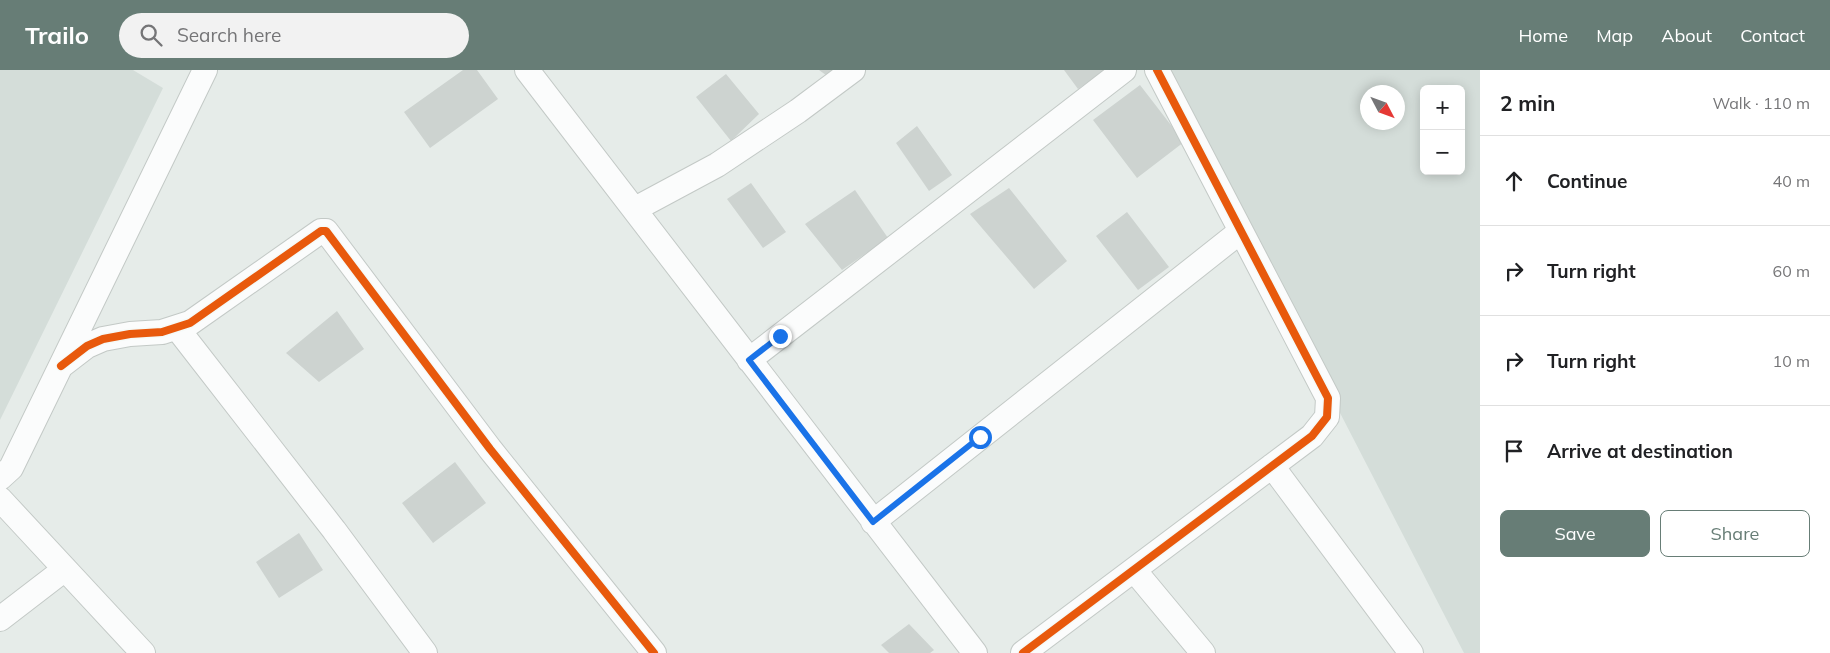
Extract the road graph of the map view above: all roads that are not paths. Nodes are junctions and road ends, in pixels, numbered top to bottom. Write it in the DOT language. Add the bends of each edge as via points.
graph roads {
  1 [pos="205,70"];
  2 [pos="527,70"];
  3 [pos="853,70"];
  4 [pos="1124,70"];
  5 [pos="1157,70"];
  6 [pos="635,209"];
  7 [pos="1241,230"];
  8 [pos="177,328"];
  9 [pos="749,360"];
  10 [pos="60,366"];
  11 [pos="1272,466"];
  12 [pos="0,478"];
  13 [pos="0,498"];
  14 [pos="873,522"];
  15 [pos="66,569"];
  16 [pos="1134,570"];
  17 [pos="0,620"];
  18 [pos="144,653"];
  19 [pos="425,653"];
  20 [pos="654,653"];
  21 [pos="974,653"];
  22 [pos="1023,653"];
  23 [pos="1203,653"];
  24 [pos="1411,653"];
  1 -- 10 [label="street"];
  2 -- 6 [label="street"];
  3 -- 6 [label="street" via="717,165"];
  4 -- 9 [label="street"];
  5 -- 7 [label="street"];
  6 -- 9 [label="street"];
  7 -- 11 [label="street" via="1328,398 1327,417 1312,436"];
  7 -- 14 [label="street"];
  8 -- 10 [label="street" via="103,339 87,346"];
  8 -- 19 [label="street"];
  8 -- 20 [label="street" via="201,317 321,232 328,232 490,449"];
  9 -- 14 [label="street"];
  10 -- 12 [label="street" via="10,468"];
  11 -- 16 [label="street"];
  11 -- 24 [label="street"];
  13 -- 15 [label="street"];
  14 -- 21 [label="street"];
  15 -- 17 [label="street"];
  15 -- 18 [label="street"];
  16 -- 22 [label="street"];
  16 -- 23 [label="street"];
}
